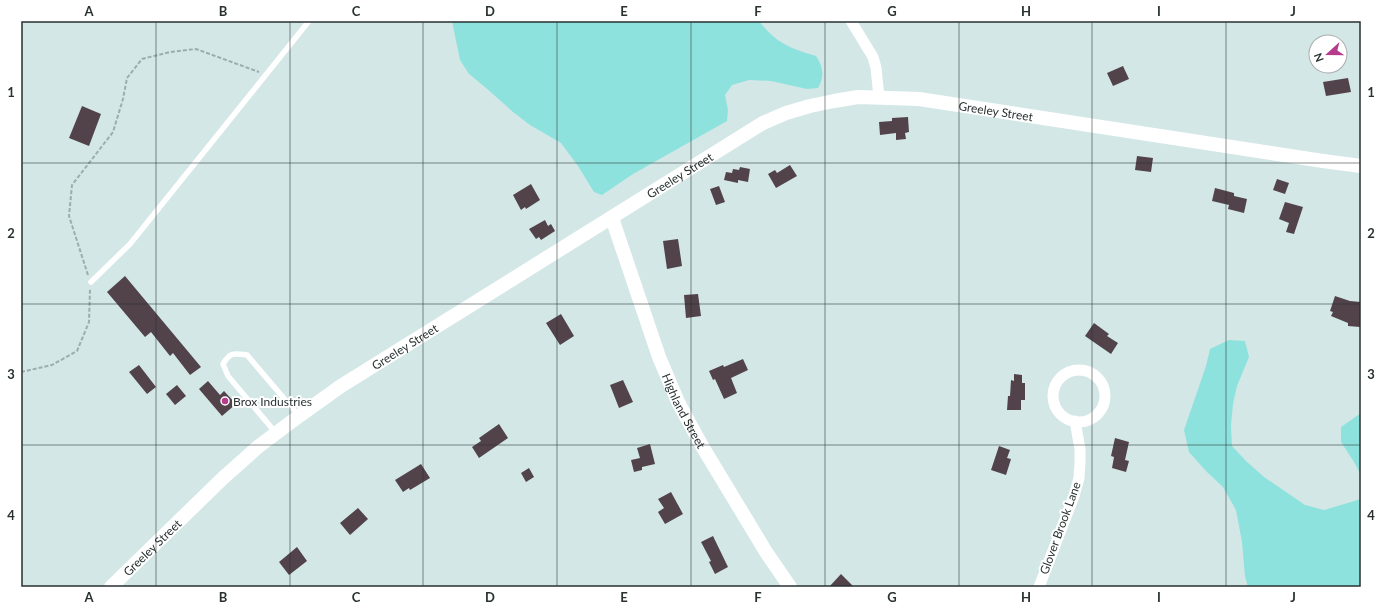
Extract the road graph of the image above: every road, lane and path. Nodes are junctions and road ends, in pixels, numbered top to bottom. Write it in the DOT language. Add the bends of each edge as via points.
graph roads {
  1 [pos="309,21"];
  2 [pos="851,21"];
  3 [pos="266,74"];
  4 [pos="879,97"];
  5 [pos="1361,166"];
  6 [pos="612,218"];
  7 [pos="90,282"];
  8 [pos="21,372"];
  9 [pos="299,416"];
  10 [pos="1074,422"];
  11 [pos="277,433"];
  12 [pos="111,587"];
  13 [pos="790,587"];
  14 [pos="1039,587"];
  1 -- 3 [label="lane"];
  2 -- 4 [label="street" via="873,57"];
  3 -- 7 [label="lane" via="130,244"];
  3 -- 7 [label="path" via="196,49 142,59 127,78 113,132 72,185 69,216"];
  4 -- 5 [label="street, Greeley Street" via="961,104"];
  4 -- 6 [label="street, Greeley Street" via="858,97 810,106 763,123"];
  6 -- 9 [label="street, Greeley Street" via="371,367"];
  6 -- 13 [label="street, Highland Street" via="659,357 678,402 766,552"];
  7 -- 8 [label="path" via="89,322 77,351 52,365"];
  9 -- 11 [label="street, Greeley Street"];
  9 -- 11 [label="lane" via="247,355 235,353 228,357 223,364 228,376"];
  10 -- 10 [label="street" via="1083,422 1098,414 1105,399 1102,383 1096,376 1081,369 1064,374 1054,388 1053,396 1059,413"];
  10 -- 14 [label="street, Glover Brook Lane" via="1080,449 1079,478"];
  11 -- 12 [label="street, Greeley Street" via="223,478"];
}
